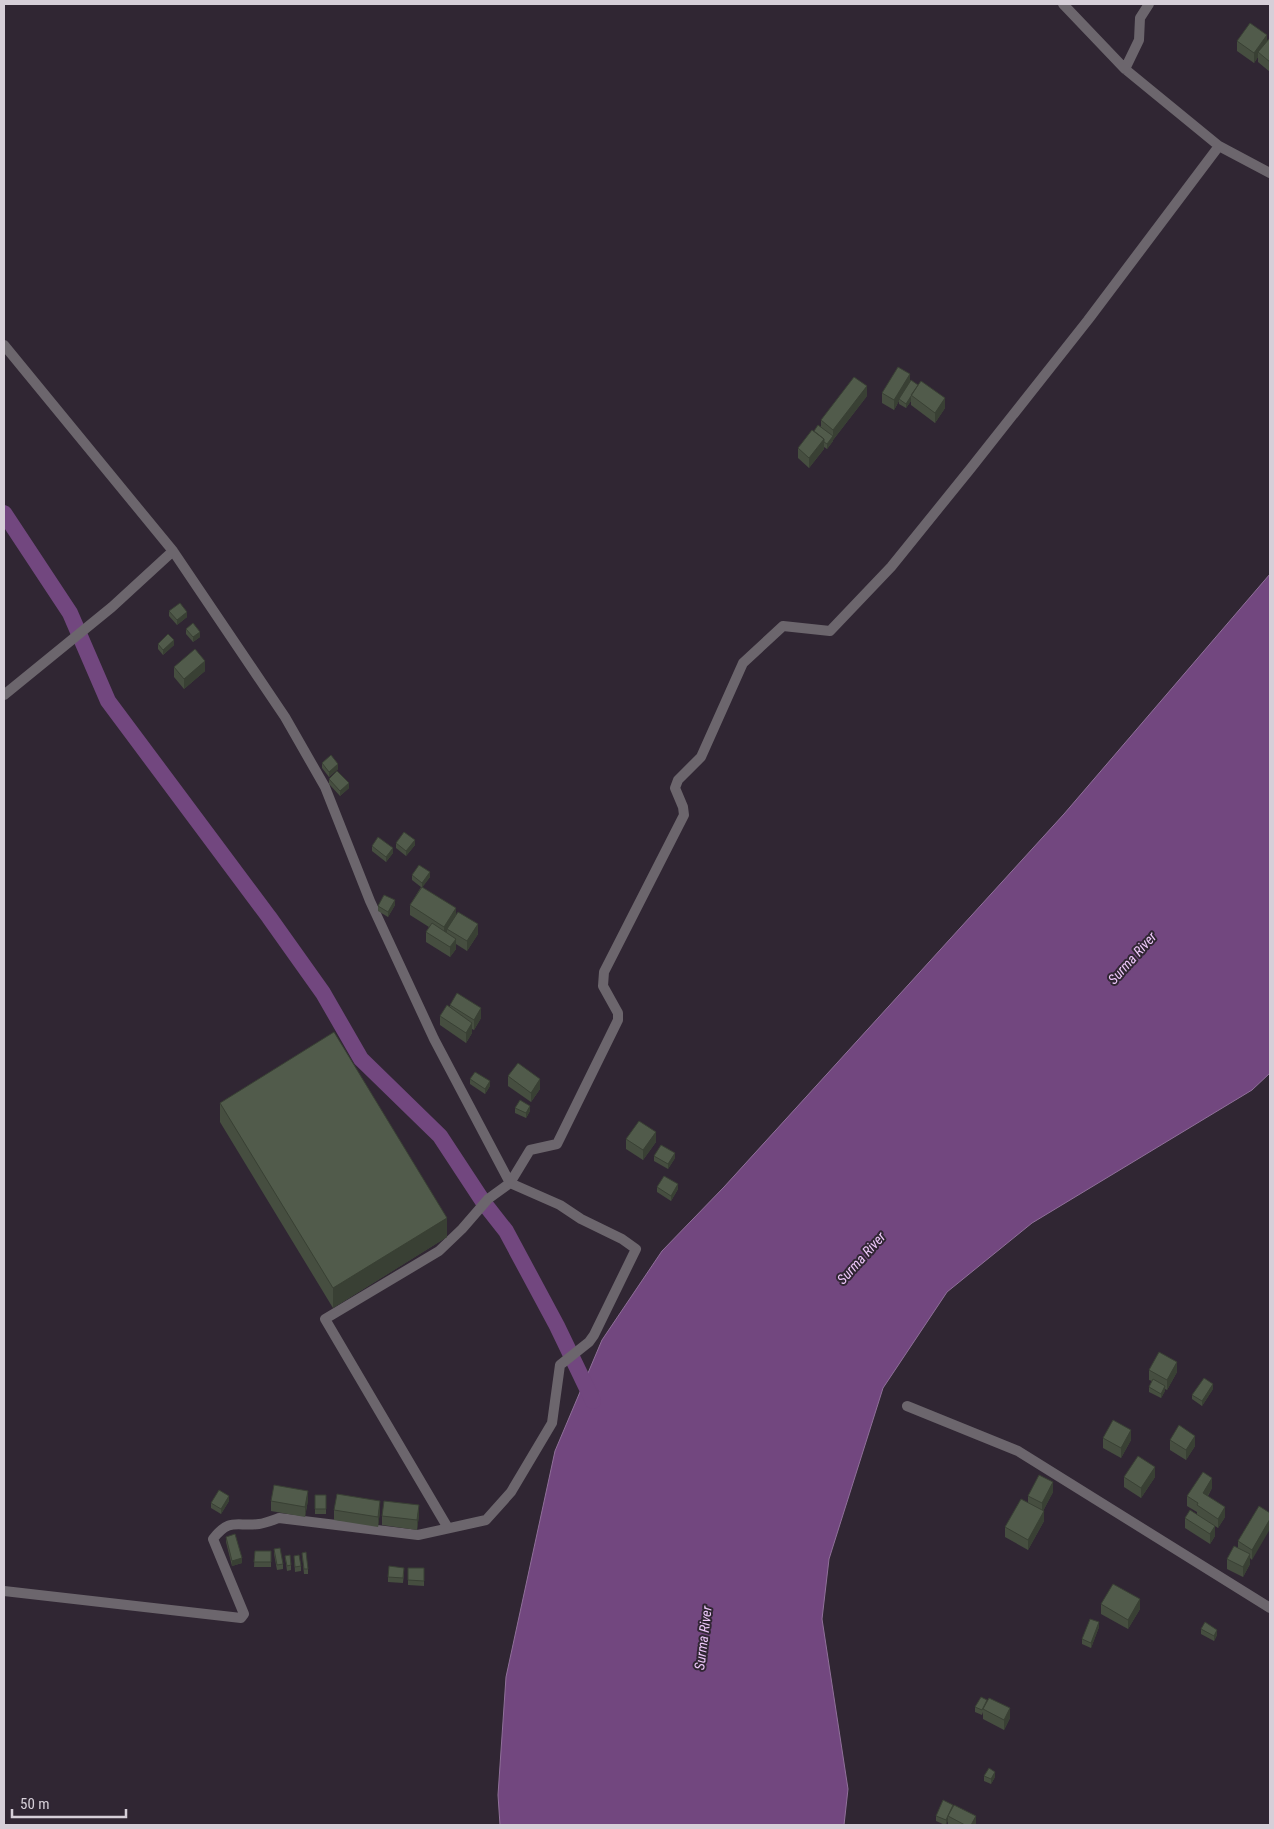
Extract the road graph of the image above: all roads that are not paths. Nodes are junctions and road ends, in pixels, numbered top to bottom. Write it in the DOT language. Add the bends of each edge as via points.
graph roads {
  1 [pos="1063,4"];
  2 [pos="1149,4"];
  3 [pos="1125,69"];
  4 [pos="1219,146"];
  5 [pos="1270,173"];
  6 [pos="4,345"];
  7 [pos="173,551"];
  8 [pos="4,695"];
  9 [pos="510,1183"];
  10 [pos="907,1406"];
  11 [pos="448,1528"];
  12 [pos="4,1591"];
  13 [pos="1270,1608"];
  1 -- 3 [label="street"];
  2 -- 3 [label="street" via="1140,18 1139,40"];
  3 -- 4 [label="street"];
  4 -- 5 [label="street"];
  4 -- 9 [label="street" via="1088,320 891,567 830,631 783,626 743,663 701,757 678,780 675,788 684,815 604,972 603,986 618,1013 618,1020 557,1144 530,1150"];
  6 -- 7 [label="street"];
  7 -- 8 [label="street" via="112,607"];
  7 -- 9 [label="street" via="285,717 325,787 370,901 434,1040"];
  9 -- 11 [label="street" via="488,1199 439,1252 325,1319"];
  9 -- 11 [label="street" via="560,1204 636,1249 589,1342 560,1366 552,1424 511,1492 486,1520"];
  10 -- 13 [label="street" via="1018,1451"];
  11 -- 12 [label="street" via="418,1535 279,1518 259,1524 236,1523 221,1529 213,1539 244,1614 241,1618"];
}
